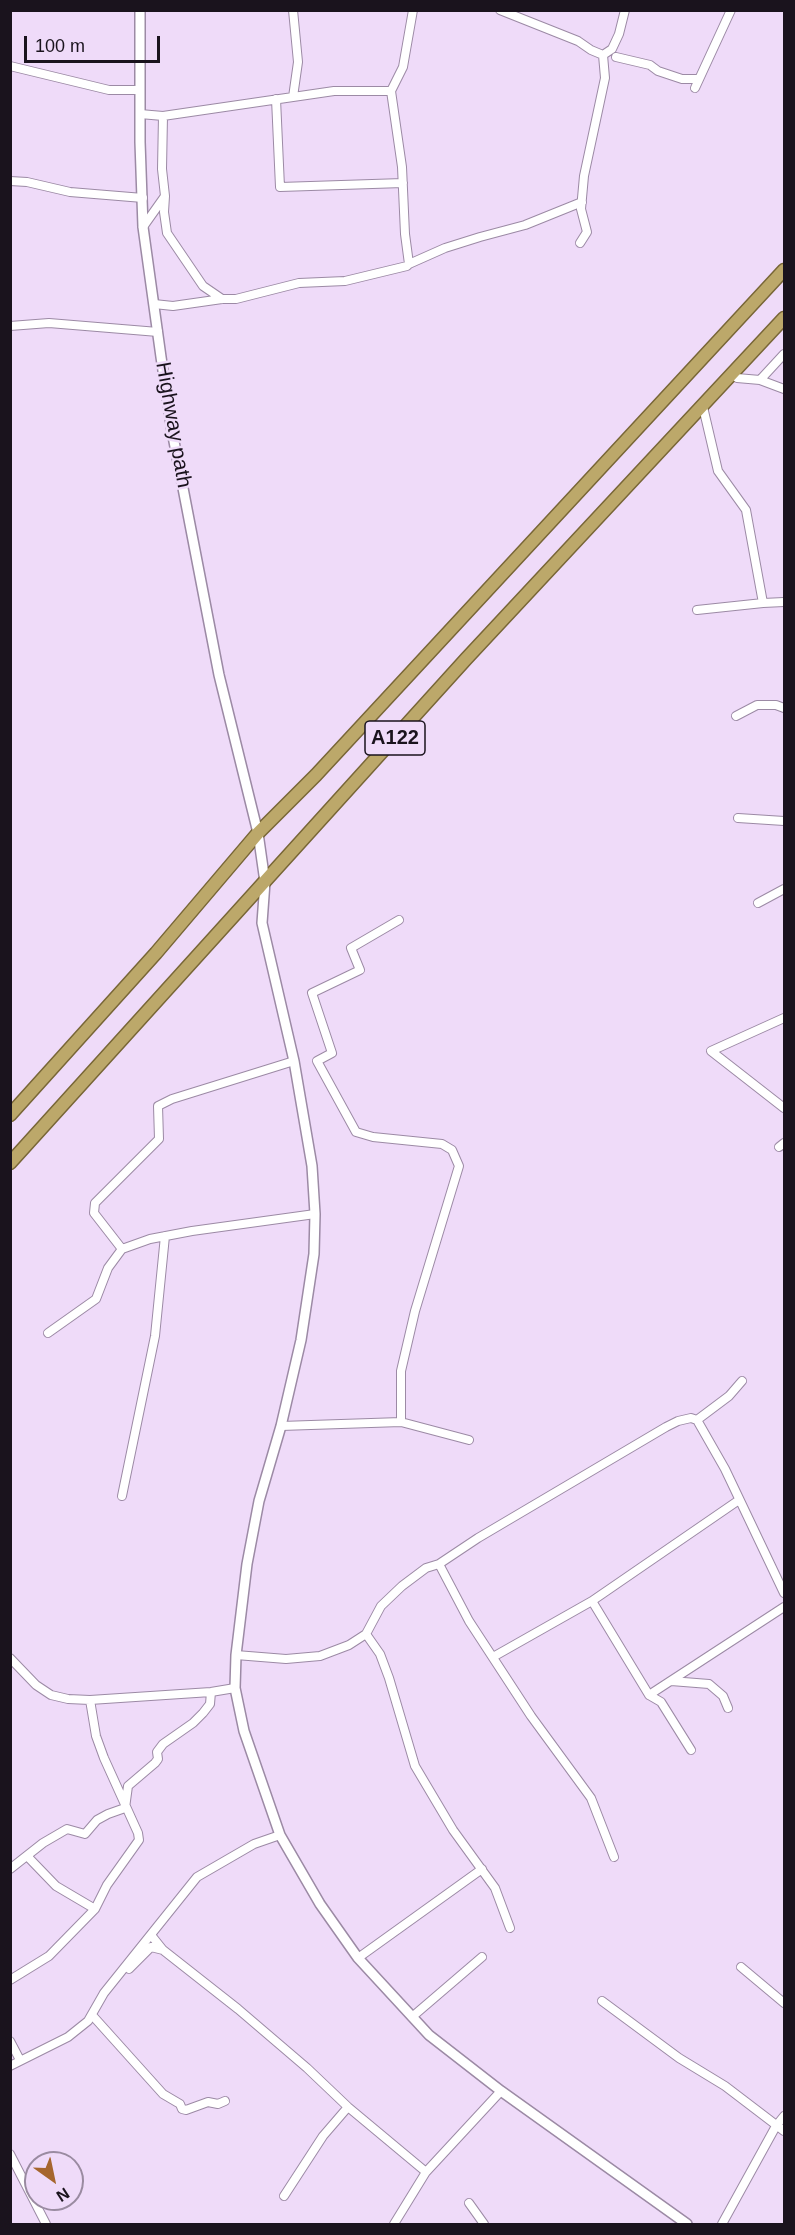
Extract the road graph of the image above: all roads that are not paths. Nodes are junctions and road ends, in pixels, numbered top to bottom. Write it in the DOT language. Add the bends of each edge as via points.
graph roads {
  1 [pos="140,10"];
  2 [pos="293,10"];
  3 [pos="413,10"];
  4 [pos="500,10"];
  5 [pos="625,10"];
  6 [pos="731,10"];
  7 [pos="603,55"];
  8 [pos="616,57"];
  9 [pos="10,66"];
  10 [pos="699,80"];
  11 [pos="695,88"];
  12 [pos="140,90"];
  13 [pos="391,91"];
  14 [pos="293,97"];
  15 [pos="276,99"];
  16 [pos="140,114"];
  17 [pos="163,116"];
  18 [pos="10,181"];
  19 [pos="403,183"];
  20 [pos="165,196"];
  21 [pos="143,198"];
  22 [pos="582,202"];
  23 [pos="143,227"];
  24 [pos="580,243"];
  25 [pos="409,264"];
  26 [pos="784,270"];
  27 [pos="222,299"];
  28 [pos="154,304"];
  29 [pos="784,318"];
  30 [pos="10,326"];
  31 [pos="158,332"];
  32 [pos="784,354"];
  33 [pos="733,372"];
  34 [pos="760,380"];
  35 [pos="784,389"];
  36 [pos="703,407"];
  37 [pos="784,602"];
  38 [pos="763,603"];
  39 [pos="697,610"];
  40 [pos="784,708"];
  41 [pos="736,716"];
  42 [pos="738,818"];
  43 [pos="784,821"];
  44 [pos="258,833"];
  45 [pos="265,882"];
  46 [pos="784,890"];
  47 [pos="758,903"];
  48 [pos="399,920"];
  49 [pos="784,1018"];
  50 [pos="294,1061"];
  51 [pos="784,1108"];
  52 [pos="10,1115"];
  53 [pos="10,1163"];
  54 [pos="315,1214"];
  55 [pos="165,1236"];
  56 [pos="122,1248"];
  57 [pos="48,1333"];
  58 [pos="742,1381"];
  59 [pos="697,1420"];
  60 [pos="401,1422"];
  61 [pos="281,1426"];
  62 [pos="470,1440"];
  63 [pos="122,1496"];
  64 [pos="739,1500"];
  65 [pos="439,1564"];
  66 [pos="784,1593"];
  67 [pos="591,1601"];
  68 [pos="784,1607"];
  69 [pos="366,1634"];
  70 [pos="236,1655"];
  71 [pos="493,1657"];
  72 [pos="10,1658"];
  73 [pos="671,1681"];
  74 [pos="235,1688"];
  75 [pos="211,1692"];
  76 [pos="649,1695"];
  77 [pos="90,1700"];
  78 [pos="728,1708"];
  79 [pos="691,1750"];
  80 [pos="125,1808"];
  81 [pos="280,1835"];
  82 [pos="28,1857"];
  83 [pos="614,1857"];
  84 [pos="10,1869"];
  85 [pos="482,1869"];
  86 [pos="95,1909"];
  87 [pos="510,1928"];
  88 [pos="151,1935"];
  89 [pos="163,1950"];
  90 [pos="482,1957"];
  91 [pos="358,1958"];
  92 [pos="741,1967"];
  93 [pos="10,1980"];
  94 [pos="104,1993"];
  95 [pos="602,2001"];
  96 [pos="784,2003"];
  97 [pos="92,2015"];
  98 [pos="412,2017"];
  99 [pos="10,2042"];
  100 [pos="20,2060"];
  101 [pos="10,2066"];
  102 [pos="501,2091"];
  103 [pos="225,2101"];
  104 [pos="348,2107"];
  105 [pos="784,2116"];
  106 [pos="776,2126"];
  107 [pos="784,2131"];
  108 [pos="10,2154"];
  109 [pos="426,2172"];
  110 [pos="284,2196"];
  111 [pos="469,2203"];
  112 [pos="46,2224"];
  113 [pos="394,2224"];
  114 [pos="484,2224"];
  115 [pos="687,2224"];
  116 [pos="722,2224"];
  1 -- 12 [label="street, Highway path"];
  2 -- 14 [label="street" via="298,62"];
  3 -- 13 [label="street" via="403,67"];
  4 -- 7 [label="street"];
  5 -- 7 [label="street" via="612,49"];
  6 -- 10 [label="street"];
  7 -- 22 [label="street" via="605,78"];
  8 -- 10 [label="street" via="650,65 682,79"];
  9 -- 12 [label="street" via="109,90"];
  10 -- 11 [label="street"];
  12 -- 16 [label="street, Highway path"];
  13 -- 14 [label="street" via="334,91"];
  13 -- 19 [label="street"];
  14 -- 15 [label="street"];
  15 -- 17 [label="street"];
  15 -- 19 [label="street" via="280,187"];
  16 -- 17 [label="street"];
  16 -- 21 [label="street, Highway path"];
  17 -- 20 [label="street"];
  18 -- 21 [label="street" via="70,192"];
  19 -- 25 [label="street"];
  20 -- 23 [label="street"];
  20 -- 27 [label="street" via="168,232 203,285"];
  21 -- 23 [label="street, Highway path"];
  22 -- 24 [label="street" via="587,232"];
  22 -- 25 [label="street"];
  23 -- 28 [label="street, Highway path"];
  25 -- 27 [label="street" via="345,282 298,283"];
  26 -- 44 [label="highway, A122"];
  27 -- 28 [label="street" via="173,306"];
  28 -- 31 [label="street, Highway path"];
  29 -- 33 [label="highway, A122"];
  30 -- 31 [label="street" via="49,322"];
  31 -- 44 [label="street, Highway path" via="172,431 219,675"];
  32 -- 34 [label="street"];
  33 -- 34 [label="street" via="737,378"];
  33 -- 36 [label="highway, A122"];
  34 -- 35 [label="street"];
  36 -- 38 [label="street" via="718,471 746,510"];
  36 -- 45 [label="highway, A122"];
  37 -- 38 [label="street"];
  38 -- 39 [label="street"];
  40 -- 41 [label="street" via="757,705"];
  42 -- 43 [label="street"];
  44 -- 45 [label="street, Highway path"];
  44 -- 52 [label="highway, A122"];
  45 -- 50 [label="street, Highway path" via="262,923"];
  45 -- 53 [label="highway, A122"];
  46 -- 47 [label="street"];
  48 -- 60 [label="street" via="351,948 360,970 312,993 332,1053 317,1060 356,1132 442,1144 452,1150 459,1166 414,1311 401,1371"];
  49 -- 51 [label="street" via="711,1051"];
  50 -- 54 [label="street, Highway path" via="312,1166"];
  50 -- 56 [label="street" via="158,1106 159,1140 95,1203 94,1213"];
  54 -- 55 [label="street"];
  54 -- 61 [label="street, Highway path" via="314,1254 301,1340"];
  55 -- 56 [label="street"];
  55 -- 63 [label="street" via="155,1336"];
  56 -- 57 [label="street" via="108,1268 96,1299"];
  58 -- 59 [label="street"];
  59 -- 64 [label="street"];
  59 -- 65 [label="street" via="691,1418 666,1426"];
  60 -- 61 [label="street"];
  60 -- 62 [label="street"];
  61 -- 70 [label="street, Highway path" via="259,1501"];
  64 -- 66 [label="street"];
  64 -- 67 [label="street"];
  65 -- 69 [label="street" via="426,1568 381,1606"];
  65 -- 71 [label="street"];
  67 -- 71 [label="street"];
  67 -- 76 [label="street"];
  68 -- 73 [label="street"];
  69 -- 70 [label="street" via="350,1645 320,1656 286,1659"];
  69 -- 85 [label="street" via="380,1654 389,1678 415,1766 453,1830"];
  70 -- 74 [label="street, Highway path"];
  71 -- 83 [label="street" via="591,1798"];
  72 -- 77 [label="street" via="51,1695"];
  73 -- 76 [label="street"];
  73 -- 78 [label="street" via="709,1684 723,1696"];
  74 -- 75 [label="street"];
  74 -- 81 [label="street, Highway path" via="244,1731"];
  75 -- 77 [label="street"];
  75 -- 80 [label="street" via="210,1704 203,1713 163,1744 157,1752 158,1760 128,1786"];
  76 -- 79 [label="street" via="662,1702"];
  77 -- 80 [label="street" via="96,1736"];
  80 -- 82 [label="street" via="97,1820 85,1834 67,1829"];
  80 -- 86 [label="street" via="139,1840"];
  81 -- 88 [label="street" via="254,1844 197,1877"];
  81 -- 91 [label="street, Highway path" via="320,1904"];
  82 -- 84 [label="street"];
  82 -- 86 [label="street" via="56,1886"];
  85 -- 87 [label="street" via="501,1900"];
  85 -- 91 [label="street"];
  86 -- 93 [label="street" via="49,1956"];
  88 -- 89 [label="street"];
  88 -- 94 [label="street"];
  89 -- 94 [label="street" via="151,1947"];
  89 -- 104 [label="street" via="238,2009"];
  90 -- 98 [label="street"];
  91 -- 98 [label="street, Highway path"];
  92 -- 96 [label="street"];
  94 -- 97 [label="street"];
  95 -- 106 [label="street"];
  97 -- 100 [label="street" via="68,2037"];
  97 -- 103 [label="street" via="163,2094 182,2109"];
  98 -- 102 [label="street, Highway path"];
  99 -- 100 [label="street"];
  100 -- 101 [label="street"];
  102 -- 109 [label="street"];
  102 -- 115 [label="street, Highway path"];
  104 -- 109 [label="street"];
  104 -- 110 [label="street" via="322,2136"];
  105 -- 106 [label="street"];
  106 -- 107 [label="street"];
  106 -- 116 [label="street"];
  108 -- 112 [label="street"];
  109 -- 113 [label="street"];
  111 -- 114 [label="street"];
}
